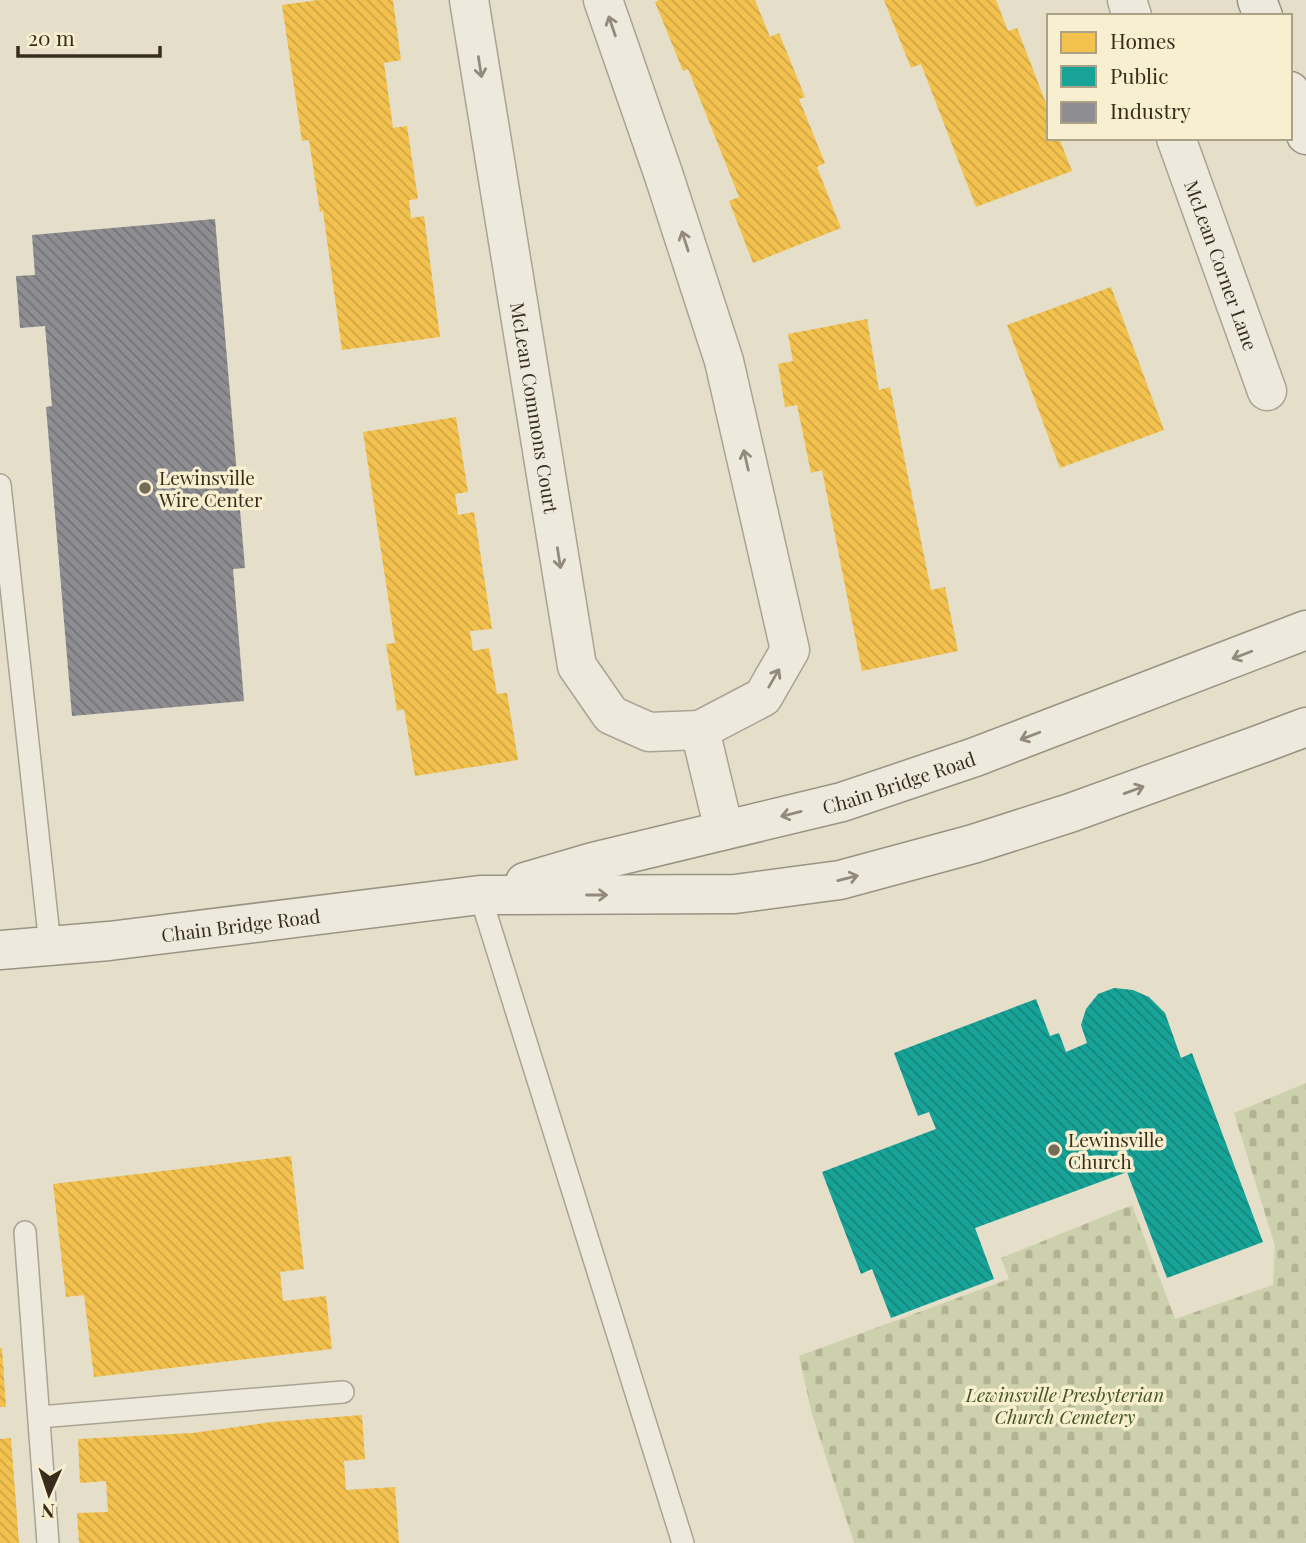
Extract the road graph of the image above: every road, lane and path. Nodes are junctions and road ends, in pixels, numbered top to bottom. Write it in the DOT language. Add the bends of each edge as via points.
graph roads {
  1 [pos="469,0"];
  2 [pos="603,0"];
  3 [pos="1292,96"];
  4 [pos="1306,135"];
  5 [pos="1177,140"];
  6 [pos="1266,391"];
  7 [pos="0,485"];
  8 [pos="1306,630"];
  9 [pos="1306,727"];
  10 [pos="700,730"];
  11 [pos="724,831"];
  12 [pos="480,895"];
  13 [pos="50,945"];
  14 [pos="0,950"];
  15 [pos="25,1232"];
  16 [pos="343,1392"];
  17 [pos="39,1417"];
  18 [pos="48,1543"];
  19 [pos="683,1543"];
  1 -- 10 [label="main road, McLean Commons Court, one-way" via="577,666 611,715 649,732"];
  10 -- 2 [label="main road, McLean Commons Court, one-way" via="763,697 790,650 724,361"];
  3 -- 4 [label="main road"];
  5 -- 6 [label="main road, McLean Corner Lane"];
  7 -- 13 [label="lane"];
  8 -- 11 [label="main road, Chain Bridge Road, one-way" via="975,757 842,802"];
  12 -- 9 [label="main road, Chain Bridge Road, one-way" via="735,894 840,880 1070,813"];
  10 -- 11 [label="main road"];
  11 -- 12 [label="main road, Chain Bridge Road"];
  12 -- 13 [label="main road, Chain Bridge Road"];
  12 -- 19 [label="lane"];
  13 -- 14 [label="main road, Chain Bridge Road"];
  15 -- 17 [label="lane"];
  16 -- 17 [label="lane"];
  17 -- 18 [label="lane"];
}
